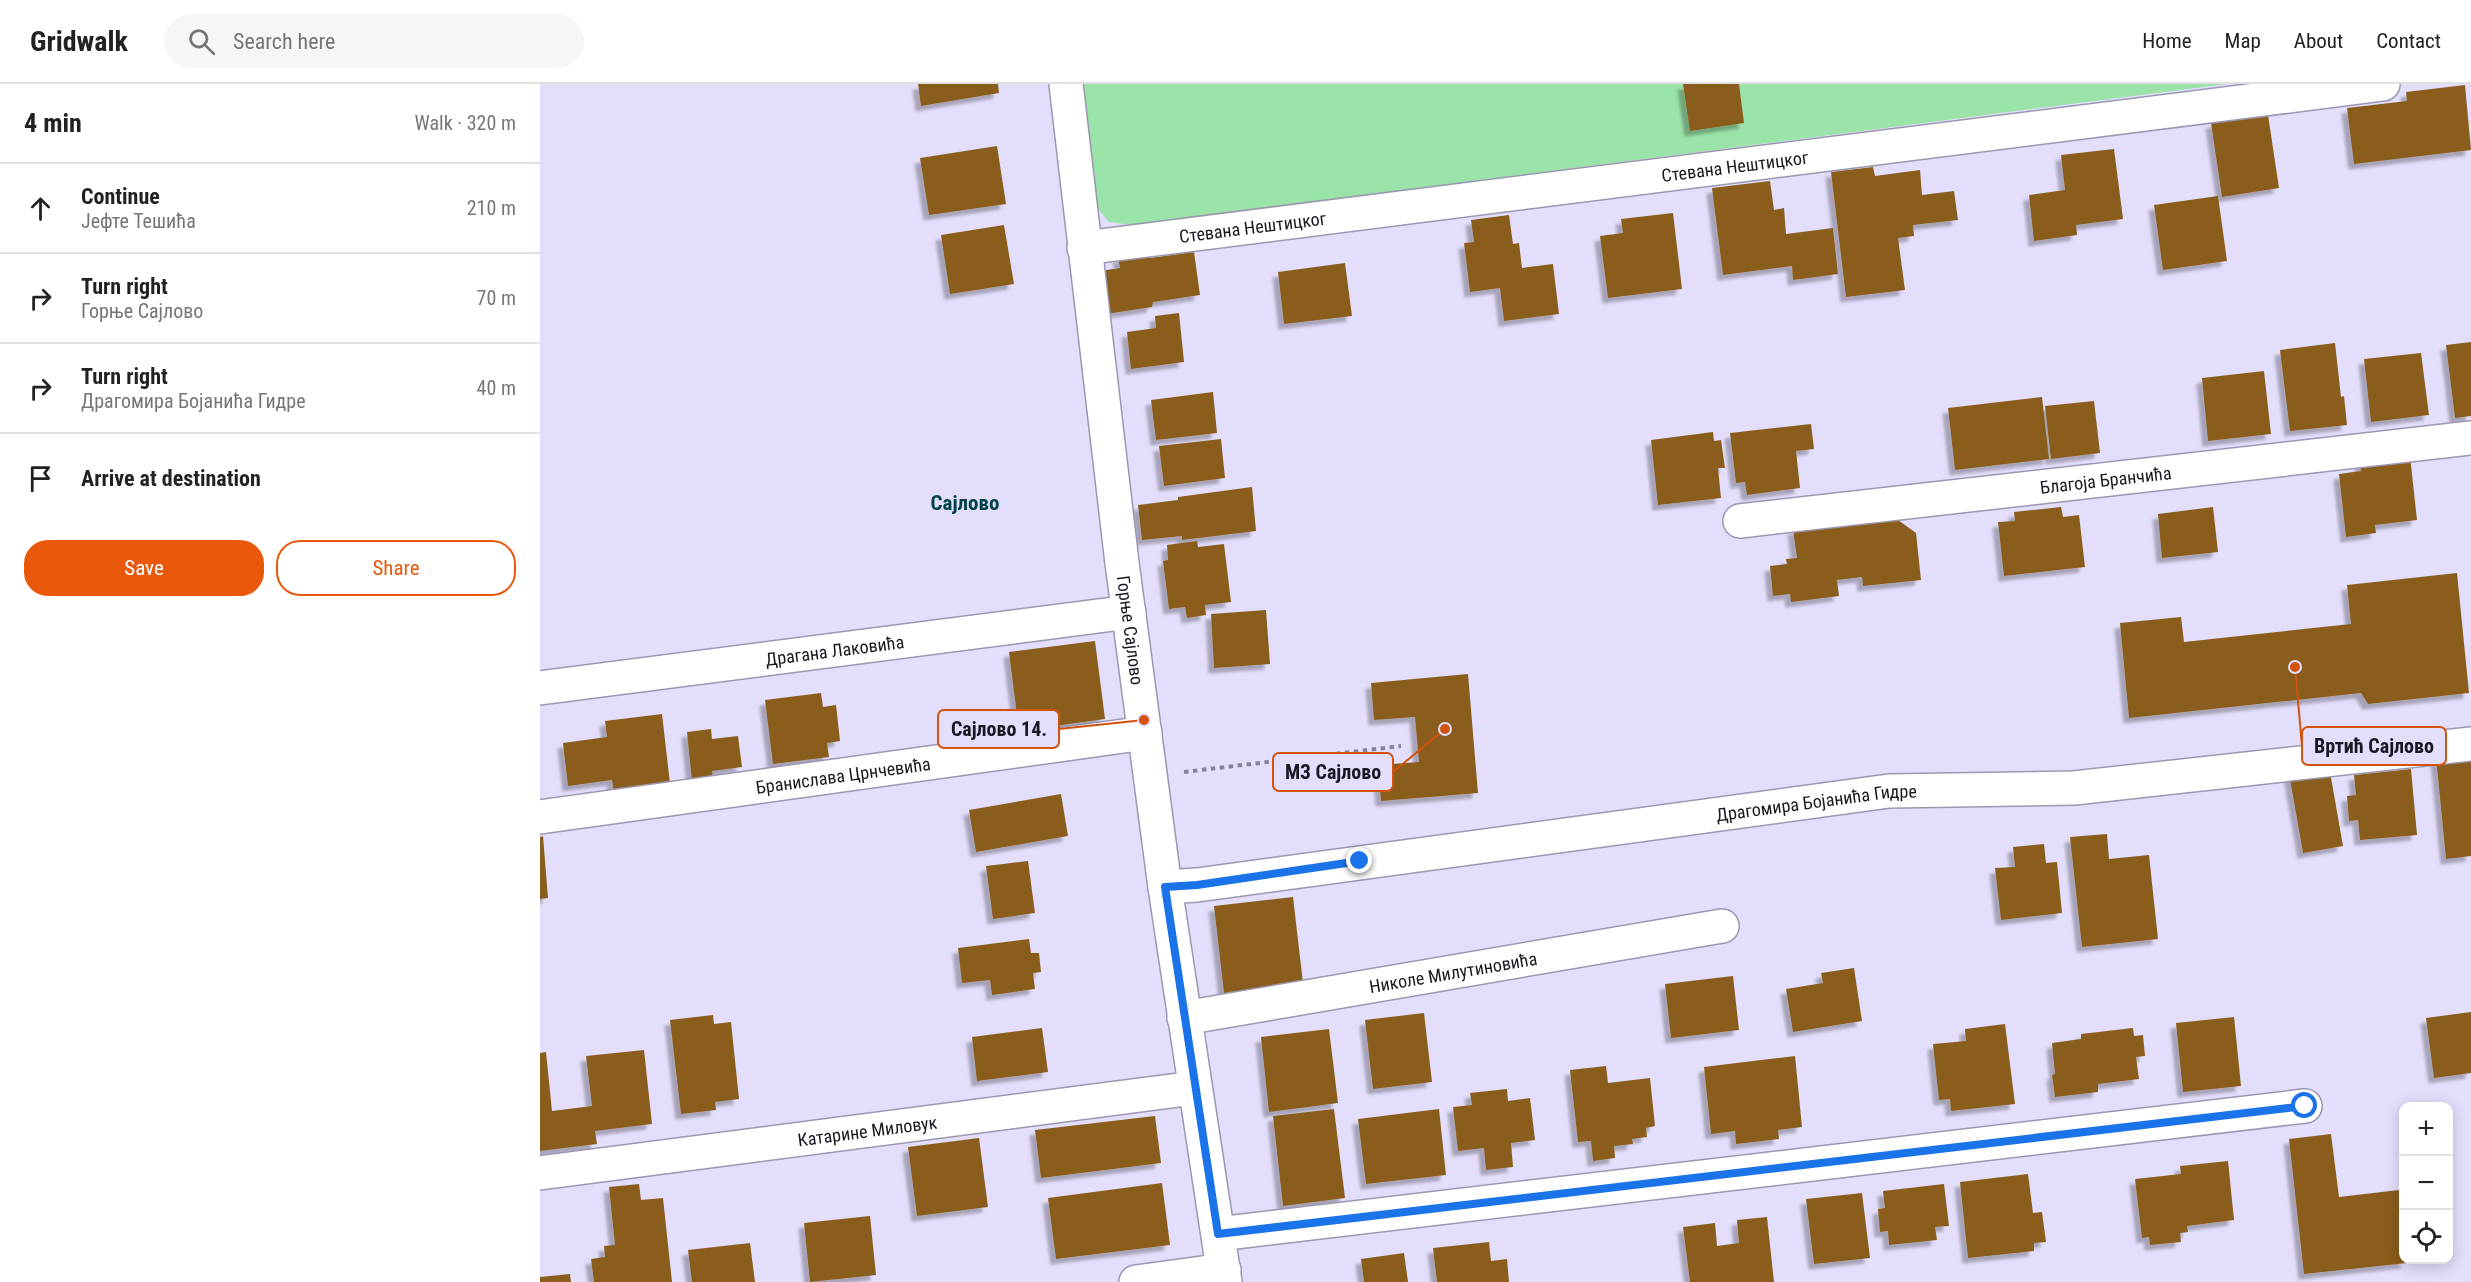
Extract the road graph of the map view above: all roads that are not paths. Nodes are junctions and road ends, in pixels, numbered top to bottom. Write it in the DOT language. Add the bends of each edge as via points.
graph roads {
  1 [pos="1066,84"];
  2 [pos="2383,84"];
  3 [pos="1084,248"];
  4 [pos="2471,438"];
  5 [pos="1740,521"];
  6 [pos="1129,612"];
  7 [pos="540,688"];
  8 [pos="1145,732"];
  9 [pos="2471,744"];
  10 [pos="540,817"];
  11 [pos="1165,887"];
  12 [pos="1722,926"];
  13 [pos="1184,1018"];
  14 [pos="1194,1088"];
  15 [pos="2305,1106"];
  16 [pos="540,1173"];
  17 [pos="1218,1234"];
  18 [pos="1225,1276"];
  19 [pos="1137,1282"];
  1 -- 3 [label="street, Горње Сајлово"];
  2 -- 3 [label="street, Стевана Нештицког"];
  3 -- 6 [label="street, Горње Сајлово"];
  4 -- 5 [label="street, Благоја Бранчића"];
  6 -- 7 [label="street, Драгана Лаковића"];
  6 -- 8 [label="street, Горње Сајлово"];
  8 -- 10 [label="street, Бранислава Црнчевића"];
  8 -- 11 [label="street, Горње Сајлово"];
  9 -- 11 [label="street, Драгомира Бојанића Гидре" via="2074,788 1888,791"];
  11 -- 13 [label="street, Горње Сајлово"];
  12 -- 13 [label="street, Николе Милутиновића"];
  13 -- 14 [label="street, Горње Сајлово"];
  14 -- 16 [label="street, Катарине Миловук"];
  14 -- 17 [label="street, Горње Сајлово"];
  15 -- 17 [label="street"];
  17 -- 18 [label="street, Горње Сајлово"];
  18 -- 19 [label="street"];
}
